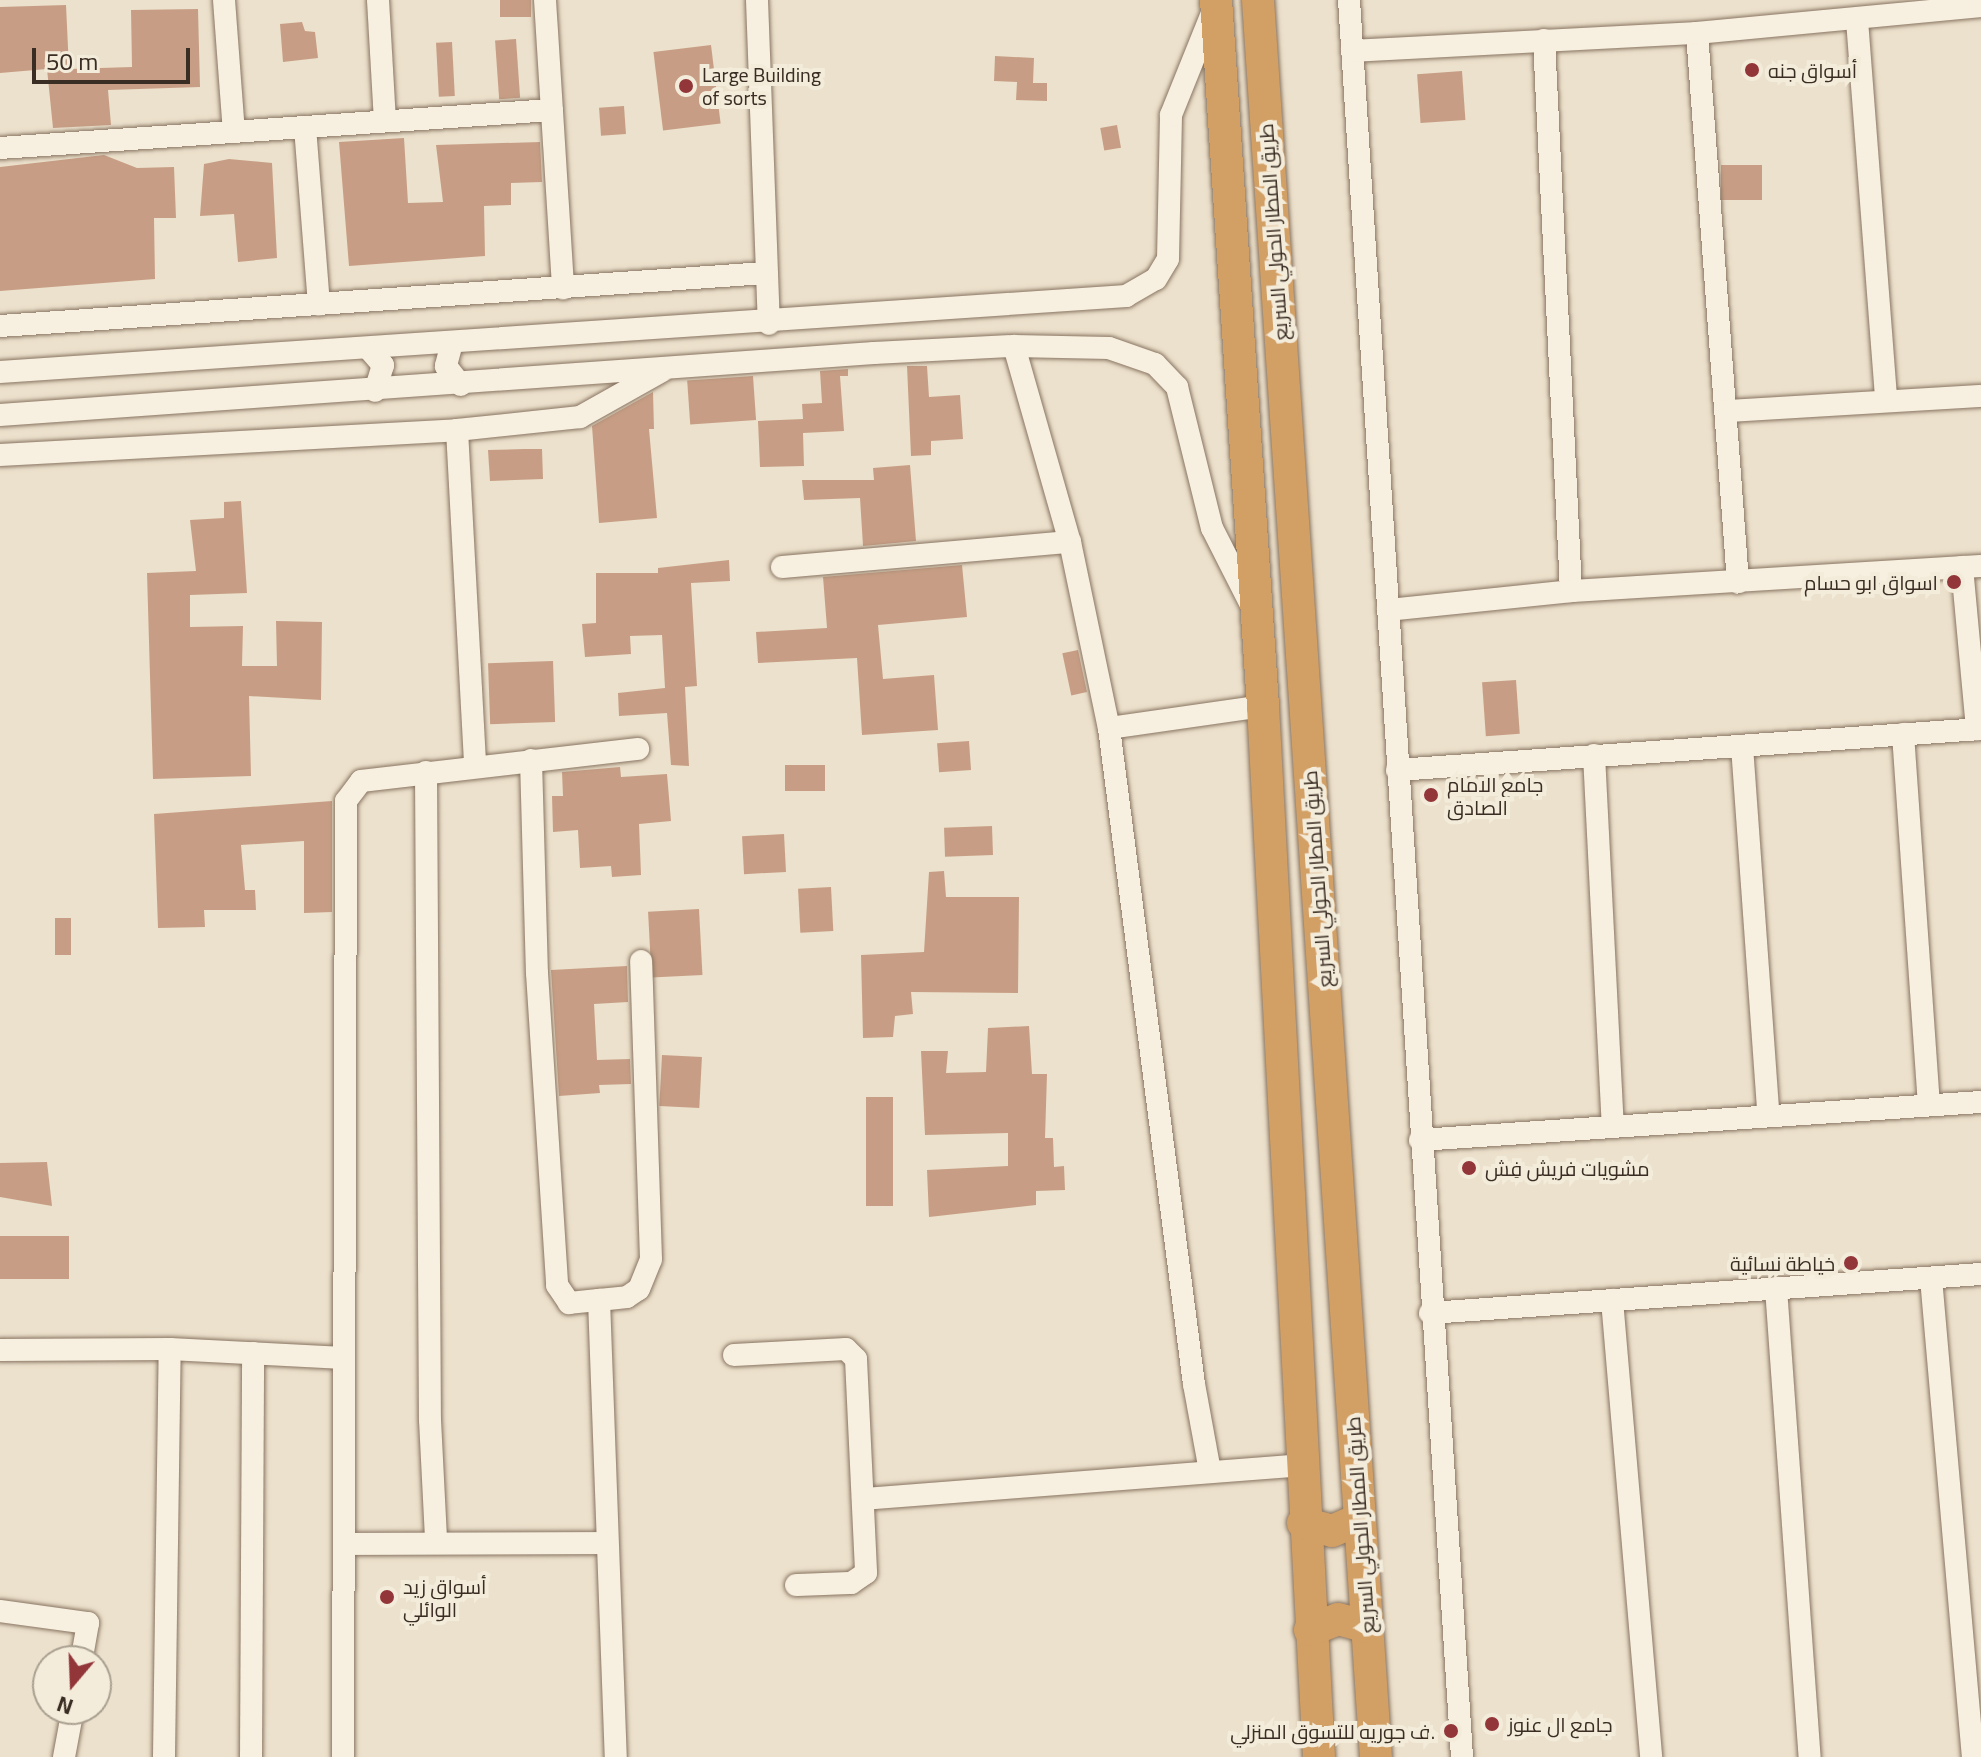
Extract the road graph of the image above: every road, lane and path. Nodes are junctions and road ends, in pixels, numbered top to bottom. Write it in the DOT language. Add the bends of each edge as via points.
graph roads {
  1 [pos="224,0"];
  2 [pos="378,0"];
  3 [pos="545,0"];
  4 [pos="757,0"];
  5 [pos="1214,0"];
  6 [pos="1258,0"];
  7 [pos="1349,0"];
  8 [pos="1981,6"];
  9 [pos="1857,20"];
  10 [pos="1697,33"];
  11 [pos="1544,40"];
  12 [pos="1352,51"];
  13 [pos="552,110"];
  14 [pos="385,121"];
  15 [pos="305,127"];
  16 [pos="234,132"];
  17 [pos="0,148"];
  18 [pos="766,273"];
  19 [pos="563,288"];
  20 [pos="319,304"];
  21 [pos="769,324"];
  22 [pos="0,326"];
  23 [pos="452,343"];
  24 [pos="1014,346"];
  25 [pos="368,348"];
  26 [pos="663,371"];
  27 [pos="0,372"];
  28 [pos="461,385"];
  29 [pos="375,391"];
  30 [pos="1981,396"];
  31 [pos="1886,399"];
  32 [pos="1727,411"];
  33 [pos="0,415"];
  34 [pos="457,430"];
  35 [pos="0,455"];
  36 [pos="1070,542"];
  37 [pos="1972,566"];
  38 [pos="782,567"];
  39 [pos="1738,582"];
  40 [pos="1571,591"];
  41 [pos="1388,610"];
  42 [pos="1257,635"];
  43 [pos="1263,706"];
  44 [pos="1109,728"];
  45 [pos="1979,729"];
  46 [pos="1903,734"];
  47 [pos="1742,746"];
  48 [pos="638,749"];
  49 [pos="1594,755"];
  50 [pos="531,760"];
  51 [pos="475,766"];
  52 [pos="1397,770"];
  53 [pos="426,772"];
  54 [pos="641,961"];
  55 [pos="1981,1102"];
  56 [pos="1929,1105"];
  57 [pos="1768,1113"];
  58 [pos="1613,1125"];
  59 [pos="1420,1140"];
  60 [pos="1981,1274"];
  61 [pos="1931,1278"];
  62 [pos="1776,1288"];
  63 [pos="599,1300"];
  64 [pos="1612,1300"];
  65 [pos="1430,1313"];
  66 [pos="170,1349"];
  67 [pos="0,1350"];
  68 [pos="253,1353"];
  69 [pos="734,1355"];
  70 [pos="344,1358"];
  71 [pos="1300,1465"];
  72 [pos="1210,1471"];
  73 [pos="863,1499"];
  74 [pos="1360,1519"];
  75 [pos="1303,1523"];
  76 [pos="436,1540"];
  77 [pos="606,1543"];
  78 [pos="348,1544"];
  79 [pos="796,1585"];
  80 [pos="0,1611"];
  81 [pos="1367,1627"];
  82 [pos="1310,1630"];
  83 [pos="84,1645"];
  84 [pos="70,1725"];
  85 [pos="64,1757"];
  86 [pos="164,1757"];
  87 [pos="251,1757"];
  88 [pos="343,1757"];
  89 [pos="616,1757"];
  90 [pos="1319,1757"];
  91 [pos="1376,1757"];
  92 [pos="1462,1757"];
  93 [pos="1651,1757"];
  94 [pos="1810,1757"];
  95 [pos="1973,1757"];
  1 -- 16 [label="street"];
  2 -- 14 [label="street"];
  3 -- 13 [label="street"];
  4 -- 18 [label="street"];
  5 -- 21 [label="street" via="1206,34 1174,100 1169,130 1171,247 1163,269 1147,286 1114,298"];
  5 -- 42 [label="highway, طريق المطار الحولي السريع"];
  6 -- 74 [label="highway, طريق المطار الحولي السريع"];
  7 -- 12 [label="street"];
  8 -- 9 [label="street"];
  9 -- 10 [label="street"];
  9 -- 31 [label="street"];
  10 -- 11 [label="street"];
  10 -- 32 [label="street"];
  11 -- 12 [label="street"];
  11 -- 40 [label="street"];
  12 -- 41 [label="street"];
  13 -- 14 [label="street"];
  13 -- 19 [label="street"];
  14 -- 15 [label="street"];
  15 -- 16 [label="street"];
  15 -- 20 [label="street"];
  16 -- 17 [label="street"];
  18 -- 19 [label="street"];
  18 -- 21 [label="street"];
  19 -- 20 [label="street"];
  20 -- 22 [label="street"];
  21 -- 23 [label="street"];
  23 -- 25 [label="street"];
  23 -- 28 [label="street" via="446,366"];
  24 -- 26 [label="street"];
  24 -- 36 [label="street"];
  24 -- 42 [label="street" via="1109,348 1147,360 1167,374 1183,402 1212,528 1246,591"];
  25 -- 27 [label="street"];
  25 -- 29 [label="street" via="383,365"];
  26 -- 28 [label="street"];
  26 -- 34 [label="street" via="580,417"];
  28 -- 29 [label="street"];
  29 -- 33 [label="street"];
  30 -- 31 [label="street"];
  31 -- 32 [label="street"];
  32 -- 39 [label="street"];
  34 -- 35 [label="street"];
  34 -- 51 [label="street"];
  36 -- 38 [label="street"];
  36 -- 44 [label="street"];
  37 -- 39 [label="street"];
  37 -- 45 [label="street"];
  39 -- 40 [label="street"];
  40 -- 41 [label="street"];
  41 -- 52 [label="street"];
  42 -- 43 [label="highway, طريق المطار الحولي السريع"];
  43 -- 44 [label="street"];
  43 -- 71 [label="highway, طريق المطار الحولي السريع"];
  44 -- 72 [label="street" via="1194,1384"];
  45 -- 46 [label="street"];
  46 -- 47 [label="street"];
  46 -- 56 [label="street"];
  47 -- 49 [label="street"];
  47 -- 57 [label="street"];
  48 -- 50 [label="street"];
  49 -- 52 [label="street"];
  49 -- 58 [label="street"];
  50 -- 51 [label="street"];
  50 -- 63 [label="street" via="537,973 557,1285 569,1303"];
  51 -- 53 [label="street"];
  52 -- 59 [label="street"];
  53 -- 70 [label="street" via="361,781 352,787 345,810"];
  53 -- 76 [label="street" via="430,1420"];
  54 -- 63 [label="street" via="651,1259 639,1289 627,1297"];
  55 -- 56 [label="street"];
  56 -- 57 [label="street"];
  57 -- 58 [label="street"];
  58 -- 59 [label="street"];
  59 -- 65 [label="street"];
  60 -- 61 [label="street"];
  61 -- 62 [label="street"];
  61 -- 95 [label="street"];
  62 -- 64 [label="street"];
  62 -- 94 [label="street"];
  63 -- 77 [label="street"];
  64 -- 65 [label="street"];
  64 -- 93 [label="street"];
  65 -- 92 [label="street"];
  66 -- 67 [label="street"];
  66 -- 68 [label="street"];
  66 -- 86 [label="street"];
  68 -- 70 [label="street"];
  68 -- 87 [label="street"];
  69 -- 73 [label="street" via="853,1353"];
  70 -- 78 [label="street"];
  71 -- 72 [label="street"];
  71 -- 75 [label="highway, طريق المطار الحولي السريع"];
  72 -- 73 [label="street"];
  73 -- 79 [label="street" via="863,1578"];
  74 -- 75 [label="highway" via="1332,1531"];
  74 -- 81 [label="highway, طريق المطار الحولي السريع"];
  75 -- 82 [label="highway, طريق المطار الحولي السريع"];
  76 -- 77 [label="street"];
  76 -- 78 [label="street"];
  77 -- 89 [label="street"];
  78 -- 88 [label="street"];
  80 -- 83 [label="street" via="88,1623"];
  81 -- 82 [label="highway" via="1338,1619"];
  81 -- 91 [label="highway, طريق المطار الحولي السريع"];
  82 -- 90 [label="highway, طريق المطار الحولي السريع"];
  84 -- 85 [label="street"];
}
